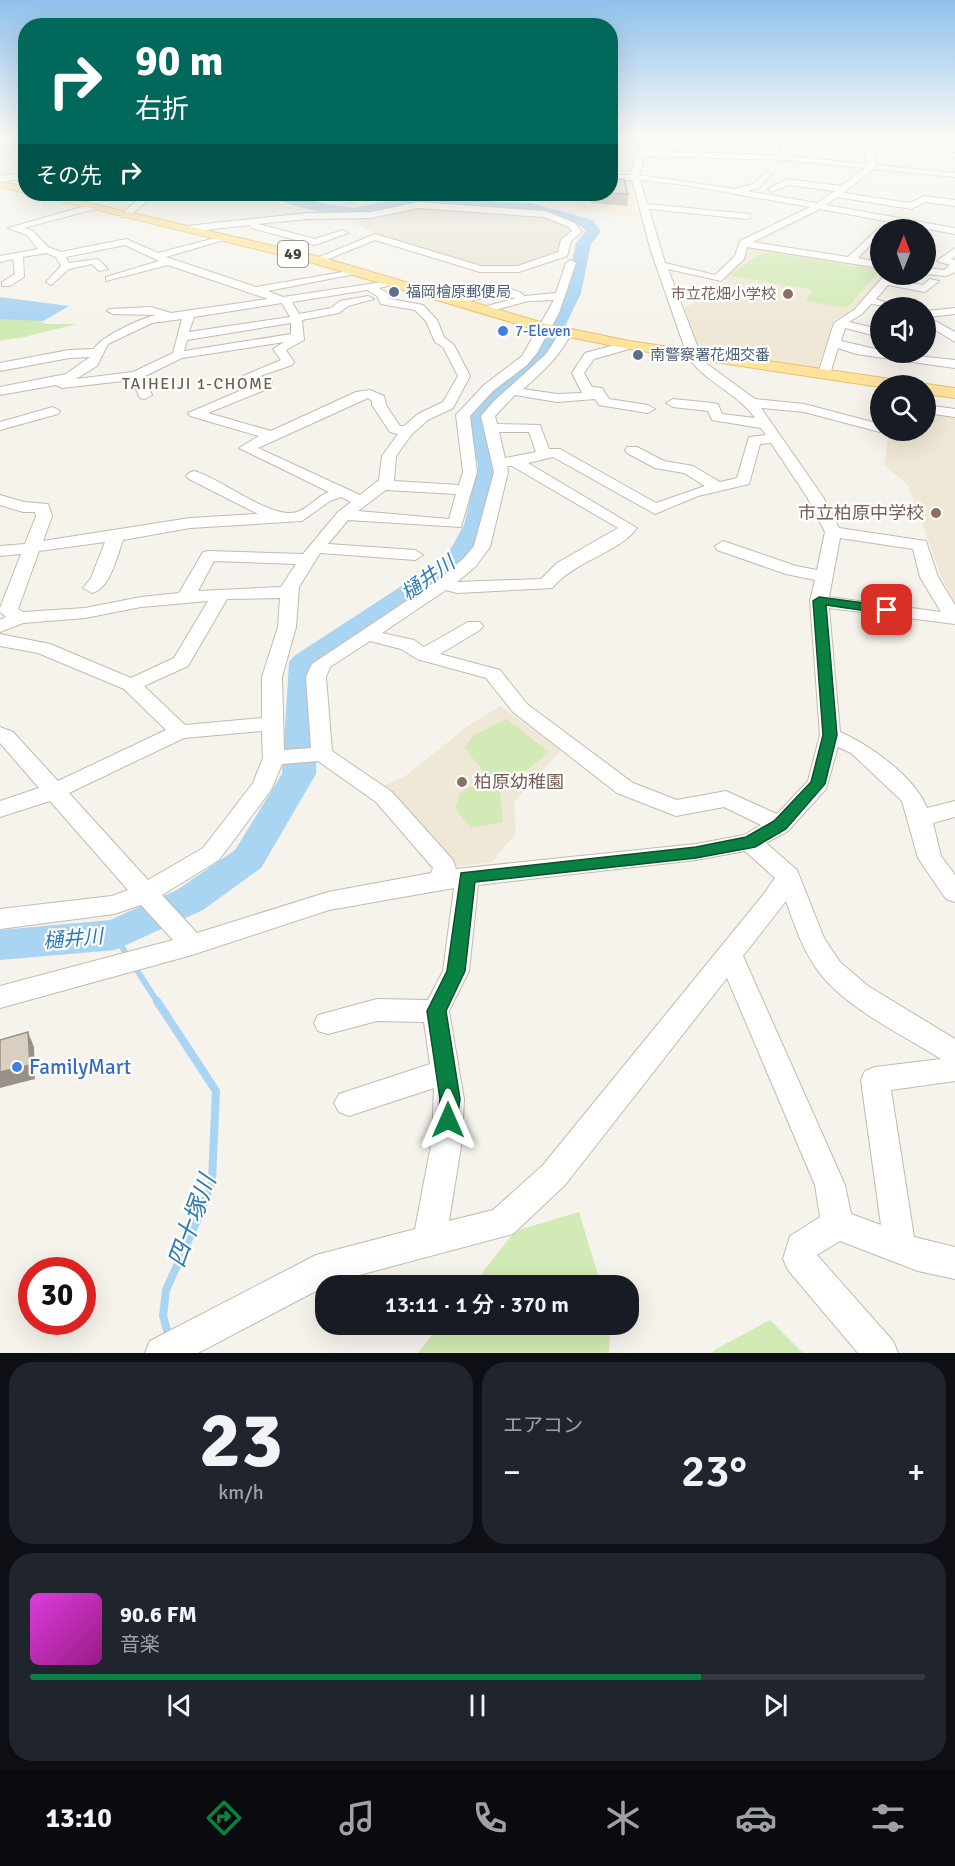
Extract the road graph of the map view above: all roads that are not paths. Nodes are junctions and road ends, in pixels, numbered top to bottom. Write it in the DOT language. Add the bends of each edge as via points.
graph roads {
  1 [pos="644,198"];
  2 [pos="782,198"];
  3 [pos="830,198"];
  4 [pos="870,198"];
  5 [pos="924,199"];
  6 [pos="66,201"];
  7 [pos="141,201"];
  8 [pos="951,203"];
  9 [pos="92,207"];
  10 [pos="818,207"];
  11 [pos="933,211"];
  12 [pos="708,212"];
  13 [pos="125,215"];
  14 [pos="651,215"];
  15 [pos="747,216"];
  16 [pos="293,217"];
  17 [pos="885,219"];
  18 [pos="242,223"];
  19 [pos="693,225"];
  20 [pos="936,228"];
  21 [pos="188,229"];
  22 [pos="955,231"];
  23 [pos="344,233"];
  24 [pos="224,237"];
  25 [pos="375,237"];
  26 [pos="870,241"];
  27 [pos="743,243"];
  28 [pos="0,248"];
  29 [pos="46,250"];
  30 [pos="955,251"];
  31 [pos="60,255"];
  32 [pos="15,256"];
  33 [pos="156,257"];
  34 [pos="0,259"];
  35 [pos="317,260"];
  36 [pos="851,260"];
  37 [pos="168,262"];
  38 [pos="571,262"];
  39 [pos="870,263"];
  40 [pos="661,265"];
  41 [pos="66,266"];
  42 [pos="954,268"];
  43 [pos="103,269"];
  44 [pos="936,272"];
  45 [pos="110,279"];
  46 [pos="317,279"];
  47 [pos="51,282"];
  48 [pos="6,284"];
  49 [pos="376,284"];
  50 [pos="883,285"];
  51 [pos="914,285"];
  52 [pos="929,285"];
  53 [pos="258,290"];
  54 [pos="338,292"];
  55 [pos="560,296"];
  56 [pos="528,298"];
  57 [pos="869,300"];
  58 [pos="286,301"];
  59 [pos="454,301"];
  60 [pos="484,310"];
  61 [pos="113,311"];
  62 [pos="955,311"];
  63 [pos="936,313"];
  64 [pos="189,314"];
  65 [pos="168,315"];
  66 [pos="296,319"];
  67 [pos="840,323"];
  68 [pos="936,324"];
  69 [pos="544,328"];
  70 [pos="870,330"];
  71 [pos="566,332"];
  72 [pos="182,336"];
  73 [pos="298,336"];
  74 [pos="955,338"];
  75 [pos="834,343"];
  76 [pos="629,345"];
  77 [pos="96,353"];
  78 [pos="180,355"];
  79 [pos="693,355"];
  80 [pos="955,364"];
  81 [pos="0,367"];
  82 [pos="824,374"];
  83 [pos="136,376"];
  84 [pos="870,381"];
  85 [pos="38,383"];
  86 [pos="588,390"];
  87 [pos="936,390"];
  88 [pos="0,391"];
  89 [pos="512,391"];
  90 [pos="955,393"];
  91 [pos="145,395"];
  92 [pos="673,403"];
  93 [pos="751,403"];
  94 [pos="648,409"];
  95 [pos="936,410"];
  96 [pos="53,411"];
  97 [pos="955,413"];
  98 [pos="870,425"];
  99 [pos="0,426"];
  100 [pos="489,428"];
  101 [pos="407,431"];
  102 [pos="769,432"];
  103 [pos="273,436"];
  104 [pos="633,450"];
  105 [pos="544,455"];
  106 [pos="507,462"];
  107 [pos="194,476"];
  108 [pos="384,485"];
  109 [pos="718,487"];
  110 [pos="465,490"];
  111 [pos="342,492"];
  112 [pos="0,500"];
  113 [pos="363,502"];
  114 [pos="344,515"];
  115 [pos="278,517"];
  116 [pos="833,532"];
  117 [pos="116,536"];
  118 [pos="723,546"];
  119 [pos="31,548"];
  120 [pos="0,551"];
  121 [pos="311,553"];
  122 [pos="415,555"];
  123 [pos="823,576"];
  124 [pos="444,584"];
  125 [pos="92,588"];
  126 [pos="290,592"];
  127 [pos="221,594"];
  128 [pos="185,598"];
  129 [pos="819,601"];
  130 [pos="20,618"];
  131 [pos="0,626"];
  132 [pos="474,626"];
  133 [pos="369,633"];
  134 [pos="0,640"];
  135 [pos="424,655"];
  136 [pos="131,685"];
  137 [pos="272,724"];
  138 [pos="180,732"];
  139 [pos="0,734"];
  140 [pos="830,735"];
  141 [pos="322,754"];
  142 [pos="274,758"];
  143 [pos="55,792"];
  144 [pos="0,809"];
  145 [pos="955,809"];
  146 [pos="920,818"];
  147 [pos="780,825"];
  148 [pos="750,842"];
  149 [pos="789,876"];
  150 [pos="454,878"];
  151 [pos="955,893"];
  152 [pos="149,897"];
  153 [pos="0,919"];
  154 [pos="187,938"];
  155 [pos="730,955"];
  156 [pos="0,998"];
  157 [pos="436,1011"];
  158 [pos="328,1023"];
  159 [pos="955,1053"];
  160 [pos="955,1069"];
  161 [pos="446,1072"];
  162 [pos="349,1103"];
  163 [pos="837,1224"];
  164 [pos="429,1242"];
  165 [pos="900,1248"];
  166 [pos="955,1263"];
  167 [pos="162,1353"];
  168 [pos="881,1353"];
  1 -- 14 [label="street"];
  2 -- 10 [label="street"];
  3 -- 10 [label="street"];
  4 -- 5 [label="street" via="911,206"];
  5 -- 8 [label="street"];
  6 -- 9 [label="main road, 49"];
  7 -- 13 [label="street"];
  8 -- 11 [label="street"];
  9 -- 13 [label="main road, 49"];
  9 -- 29 [label="street" via="13,228 30,233"];
  10 -- 17 [label="street"];
  10 -- 27 [label="street"];
  12 -- 14 [label="street"];
  12 -- 15 [label="street"];
  12 -- 19 [label="street"];
  13 -- 21 [label="main road, 49"];
  14 -- 40 [label="street"];
  16 -- 18 [label="street"];
  16 -- 23 [label="street"];
  16 -- 25 [label="street" via="371,215 418,205 498,209 546,214 572,225 577,232 566,240 563,254 519,269 497,270 480,269"];
  18 -- 21 [label="street"];
  18 -- 23 [label="street" via="315,242"];
  20 -- 22 [label="street"];
  21 -- 24 [label="main road, 49"];
  23 -- 25 [label="street"];
  24 -- 33 [label="street"];
  24 -- 35 [label="main road, 49"];
  25 -- 35 [label="street"];
  26 -- 36 [label="street"];
  27 -- 36 [label="street"];
  27 -- 40 [label="street" via="740,257 717,279"];
  28 -- 32 [label="street"];
  29 -- 31 [label="street"];
  29 -- 32 [label="street"];
  30 -- 42 [label="street" via="942,261"];
  31 -- 33 [label="street" via="126,242"];
  31 -- 41 [label="street"];
  32 -- 34 [label="street"];
  32 -- 48 [label="street" via="20,275"];
  33 -- 37 [label="street"];
  35 -- 49 [label="main road, 49"];
  36 -- 39 [label="street"];
  37 -- 45 [label="street"];
  37 -- 53 [label="street"];
  38 -- 55 [label="street"];
  40 -- 79 [label="street"];
  41 -- 43 [label="street" via="94,261"];
  41 -- 47 [label="street"];
  42 -- 44 [label="street" via="946,273"];
  46 -- 49 [label="street"];
  46 -- 53 [label="street"];
  46 -- 54 [label="street"];
  49 -- 54 [label="street"];
  49 -- 59 [label="main road, 49"];
  49 -- 66 [label="street" via="334,311"];
  49 -- 101 [label="street" via="385,302 420,306 464,376 448,405 423,417"];
  50 -- 57 [label="street"];
  51 -- 52 [label="street"];
  53 -- 58 [label="street"];
  54 -- 58 [label="street"];
  55 -- 56 [label="street"];
  55 -- 69 [label="street"];
  56 -- 59 [label="street" via="506,291"];
  56 -- 60 [label="street"];
  57 -- 67 [label="street"];
  58 -- 64 [label="street"];
  58 -- 66 [label="street"];
  59 -- 60 [label="main road, 49"];
  60 -- 69 [label="main road, 49"];
  61 -- 65 [label="street" via="152,310"];
  62 -- 63 [label="street"];
  64 -- 65 [label="street"];
  64 -- 72 [label="street"];
  65 -- 77 [label="street" via="104,342"];
  66 -- 72 [label="street" via="218,325"];
  66 -- 73 [label="street"];
  67 -- 70 [label="street"];
  67 -- 75 [label="street"];
  68 -- 74 [label="street"];
  69 -- 71 [label="main road, 49"];
  69 -- 110 [label="street" via="540,342 524,361 490,386 464,415 470,472"];
  71 -- 76 [label="main road, 49"];
  71 -- 89 [label="street" via="552,357"];
  72 -- 78 [label="street"];
  73 -- 78 [label="street"];
  73 -- 103 [label="street" via="298,340 279,349 288,362 249,376 267,384 195,413"];
  75 -- 80 [label="street" via="856,350"];
  75 -- 82 [label="street"];
  76 -- 79 [label="main road, 49"];
  76 -- 86 [label="street" via="589,356 578,373"];
  77 -- 81 [label="street"];
  77 -- 85 [label="street" via="92,365 81,371"];
  78 -- 83 [label="street"];
  79 -- 82 [label="main road, 49"];
  79 -- 93 [label="street"];
  82 -- 84 [label="main road, 49"];
  83 -- 85 [label="street" via="82,384"];
  83 -- 91 [label="street"];
  85 -- 88 [label="street"];
  86 -- 89 [label="street" via="591,396 557,398"];
  86 -- 94 [label="street" via="597,391 604,402"];
  87 -- 90 [label="main road"];
  89 -- 100 [label="street" via="488,416"];
  92 -- 102 [label="street" via="713,407 717,417"];
  93 -- 98 [label="street" via="804,408"];
  93 -- 102 [label="street"];
  95 -- 97 [label="street"];
  96 -- 99 [label="street"];
  100 -- 105 [label="street" via="535,428"];
  100 -- 106 [label="street"];
  101 -- 103 [label="street" via="395,429 379,399 361,394"];
  101 -- 108 [label="street" via="389,456"];
  102 -- 109 [label="street" via="754,440 744,481"];
  102 -- 116 [label="street" via="815,497"];
  103 -- 111 [label="street" via="246,448"];
  104 -- 109 [label="street" via="660,465 688,469"];
  105 -- 106 [label="street"];
  105 -- 109 [label="street" via="555,452 655,509"];
  106 -- 124 [label="street" via="482,547 470,563"];
  106 -- 124 [label="street" via="629,528 614,541 556,570 546,584 458,588"];
  107 -- 115 [label="street"];
  108 -- 110 [label="street"];
  108 -- 113 [label="street"];
  110 -- 114 [label="street" via="455,524"];
  111 -- 113 [label="street"];
  111 -- 115 [label="street" via="325,498 302,516"];
  112 -- 119 [label="street" via="23,507 42,507 44,516"];
  113 -- 114 [label="street"];
  114 -- 121 [label="street"];
  115 -- 117 [label="street" via="190,523"];
  116 -- 123 [label="street"];
  116 -- 129 [label="street" via="920,545 929,577 955,619"];
  117 -- 119 [label="street" via="77,538"];
  117 -- 125 [label="street"];
  118 -- 123 [label="street" via="792,570"];
  119 -- 120 [label="street"];
  119 -- 130 [label="street" via="8,610"];
  121 -- 122 [label="street"];
  121 -- 126 [label="street"];
  121 -- 128 [label="street" via="209,556"];
  123 -- 129 [label="street"];
  124 -- 133 [label="street"];
  126 -- 127 [label="street"];
  126 -- 137 [label="street" via="287,627 272,677"];
  127 -- 128 [label="street"];
  127 -- 136 [label="street" via="182,662"];
  128 -- 130 [label="street"];
  129 -- 140 [label="street"];
  130 -- 131 [label="street"];
  132 -- 135 [label="street"];
  133 -- 135 [label="street" via="407,644"];
  133 -- 141 [label="street" via="322,664 316,677"];
  134 -- 136 [label="street" via="43,648"];
  135 -- 147 [label="street" via="493,674 520,708 625,788 676,808 726,799"];
  136 -- 138 [label="street"];
  137 -- 138 [label="street"];
  137 -- 142 [label="street"];
  138 -- 143 [label="street"];
  139 -- 143 [label="street"];
  140 -- 146 [label="street" via="858,748 912,797"];
  140 -- 147 [label="street" via="818,784"];
  141 -- 142 [label="street"];
  141 -- 150 [label="street" via="384,797"];
  142 -- 152 [label="street" via="262,785 211,854"];
  143 -- 144 [label="street"];
  143 -- 152 [label="street"];
  145 -- 146 [label="street"];
  146 -- 151 [label="street" via="930,858"];
  147 -- 148 [label="street"];
  148 -- 149 [label="street"];
  148 -- 150 [label="street" via="696,852"];
  149 -- 155 [label="street"];
  149 -- 159 [label="street" via="813,941 831,969 859,994"];
  150 -- 154 [label="street" via="328,901"];
  150 -- 157 [label="street" via="456,971"];
  152 -- 153 [label="street"];
  152 -- 154 [label="street"];
  154 -- 156 [label="street"];
  155 -- 163 [label="street" via="830,1185"];
  155 -- 164 [label="street" via="554,1174 502,1223"];
  157 -- 158 [label="street" via="376,1010"];
  157 -- 161 [label="street"];
  160 -- 165 [label="street" via="875,1080"];
  161 -- 162 [label="street"];
  161 -- 164 [label="street" via="450,1099 447,1140"];
  163 -- 165 [label="street"];
  163 -- 168 [label="street" via="801,1247 799,1259"];
  164 -- 167 [label="street" via="328,1267"];
  165 -- 166 [label="street"];
}
